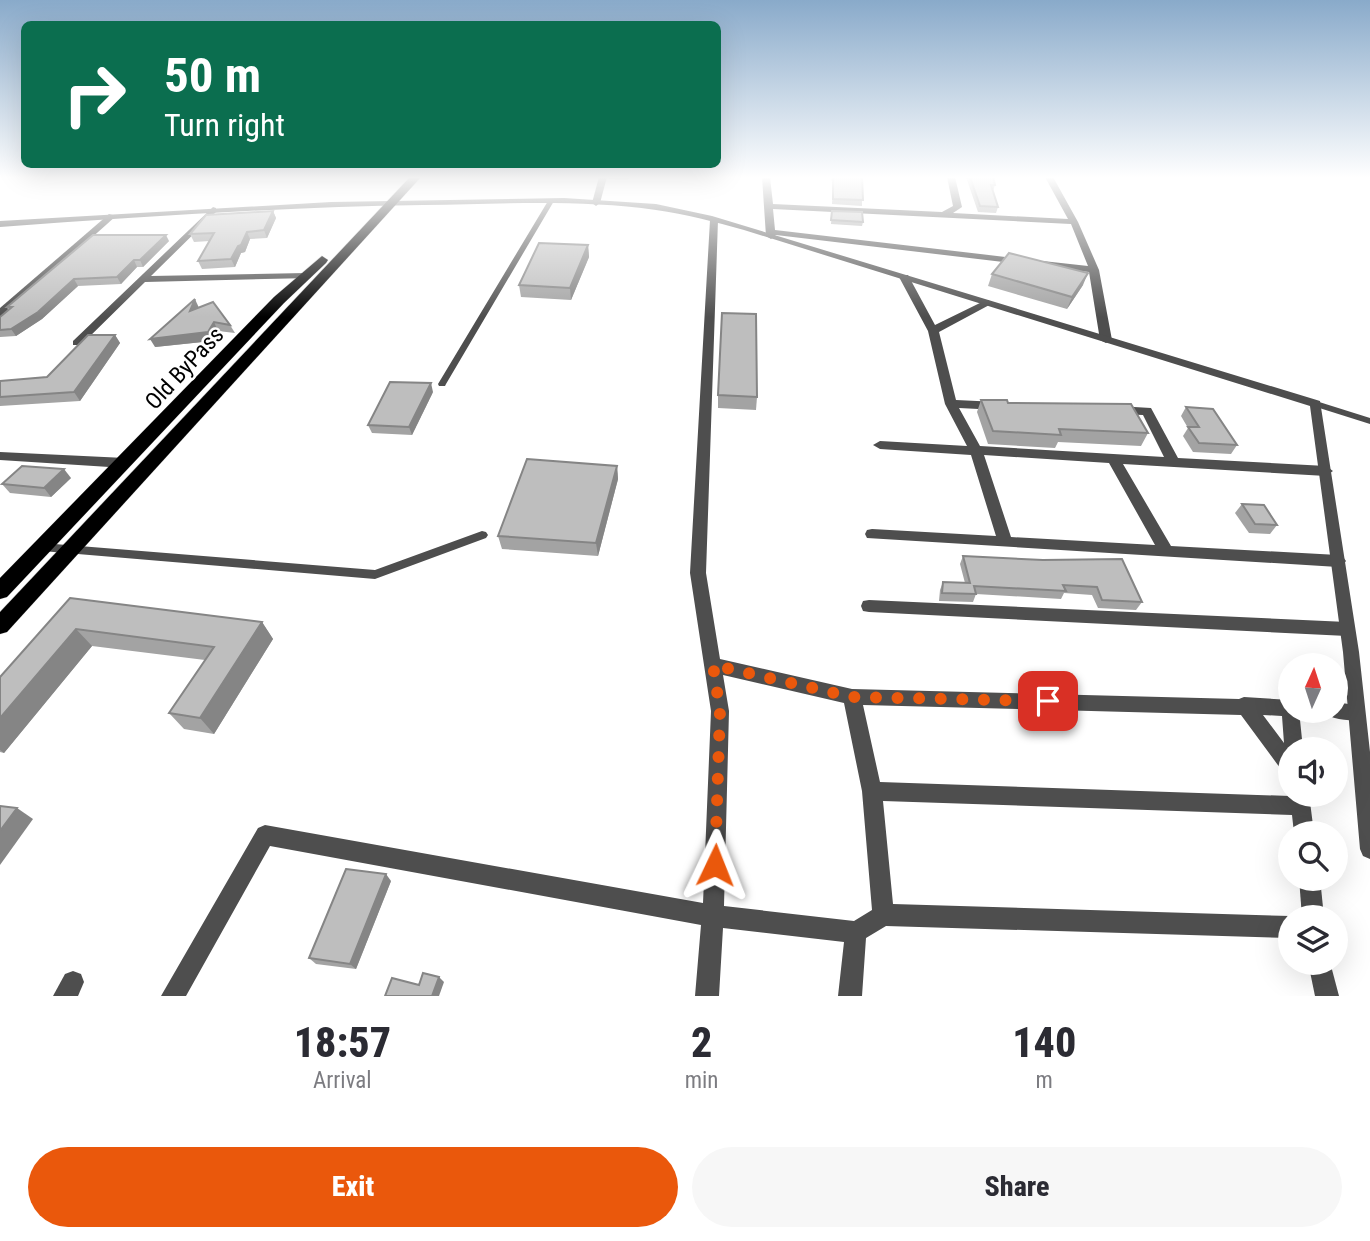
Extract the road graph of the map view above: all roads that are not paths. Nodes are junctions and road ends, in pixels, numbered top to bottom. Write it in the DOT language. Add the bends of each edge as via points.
graph roads {
  1 [pos="103,223"];
  2 [pos="199,223"];
  3 [pos="363,223"];
  4 [pos="367,223"];
  5 [pos="538,223"];
  6 [pos="714,223"];
  7 [pos="728,223"];
  8 [pos="769,223"];
  9 [pos="1075,223"];
  10 [pos="771,234"];
  11 [pos="1094,270"];
  12 [pos="306,276"];
  13 [pos="143,278"];
  14 [pos="904,278"];
  15 [pos="279,300"];
  16 [pos="300,300"];
  17 [pos="988,303"];
  18 [pos="0,314"];
  19 [pos="933,331"];
  20 [pos="1106,340"];
  21 [pos="77,343"];
  22 [pos="442,384"];
  23 [pos="951,404"];
  24 [pos="1316,404"];
  25 [pos="1016,407"];
  26 [pos="1108,410"];
  27 [pos="1370,421"];
  28 [pos="880,445"];
  29 [pos="976,451"];
  30 [pos="0,456"];
  31 [pos="1114,458"];
  32 [pos="1172,461"];
  33 [pos="125,463"];
  34 [pos="1326,471"];
  35 [pos="872,534"];
  36 [pos="482,535"];
  37 [pos="1005,541"];
  38 [pos="42,547"];
  39 [pos="73,548"];
  40 [pos="1166,551"];
  41 [pos="1338,561"];
  42 [pos="0,591"];
  43 [pos="869,606"];
  44 [pos="0,626"];
  45 [pos="1347,629"];
  46 [pos="713,665"];
  47 [pos="852,697"];
  48 [pos="1244,705"];
  49 [pos="1278,708"];
  50 [pos="1348,711"];
  51 [pos="1356,712"];
  52 [pos="1278,750"];
  53 [pos="872,791"];
  54 [pos="1278,800"];
  55 [pos="1370,849"];
  56 [pos="883,915"];
  57 [pos="713,916"];
  58 [pos="1278,927"];
  59 [pos="856,932"];
  60 [pos="1322,975"];
  61 [pos="173,996"];
  62 [pos="706,996"];
  63 [pos="850,996"];
  64 [pos="1328,996"];
  1 -- 18 [label="street"];
  2 -- 13 [label="street"];
  3 -- 12 [label="main road, Old ByPass"];
  4 -- 16 [label="main road"];
  5 -- 22 [label="lane"];
  6 -- 46 [label="street" via="698,573"];
  7 -- 10 [label="street"];
  8 -- 10 [label="street"];
  9 -- 11 [label="street"];
  10 -- 11 [label="street"];
  10 -- 14 [label="street"];
  11 -- 20 [label="street"];
  12 -- 13 [label="street"];
  12 -- 15 [label="main road, Old ByPass"];
  13 -- 21 [label="street"];
  14 -- 17 [label="street"];
  14 -- 19 [label="street"];
  15 -- 16 [label="main road"];
  15 -- 33 [label="main road, Old ByPass"];
  16 -- 39 [label="main road"];
  17 -- 19 [label="street"];
  17 -- 20 [label="street"];
  19 -- 23 [label="street"];
  20 -- 24 [label="street"];
  23 -- 25 [label="street"];
  23 -- 29 [label="street"];
  24 -- 27 [label="lane"];
  24 -- 34 [label="street"];
  26 -- 32 [label="street" via="1147,411"];
  28 -- 29 [label="street"];
  29 -- 31 [label="street"];
  29 -- 37 [label="street"];
  30 -- 33 [label="street"];
  31 -- 32 [label="street"];
  31 -- 40 [label="street"];
  32 -- 34 [label="street"];
  33 -- 38 [label="main road, Old ByPass"];
  34 -- 41 [label="street"];
  35 -- 37 [label="street"];
  36 -- 39 [label="lane" via="375,575"];
  37 -- 40 [label="street"];
  38 -- 39 [label="lane"];
  38 -- 42 [label="main road, Old ByPass"];
  39 -- 44 [label="main road"];
  40 -- 41 [label="street"];
  41 -- 45 [label="street"];
  43 -- 45 [label="street"];
  45 -- 51 [label="street"];
  46 -- 47 [label="street"];
  46 -- 57 [label="street" via="720,711"];
  47 -- 48 [label="street"];
  47 -- 53 [label="street"];
  48 -- 49 [label="street"];
  48 -- 52 [label="street"];
  50 -- 51 [label="street"];
  51 -- 55 [label="street"];
  53 -- 54 [label="street"];
  53 -- 56 [label="street"];
  56 -- 58 [label="street"];
  56 -- 59 [label="street"];
  57 -- 59 [label="street"];
  57 -- 61 [label="street" via="265,835"];
  57 -- 62 [label="street"];
  59 -- 63 [label="street"];
  60 -- 64 [label="street"];
}
